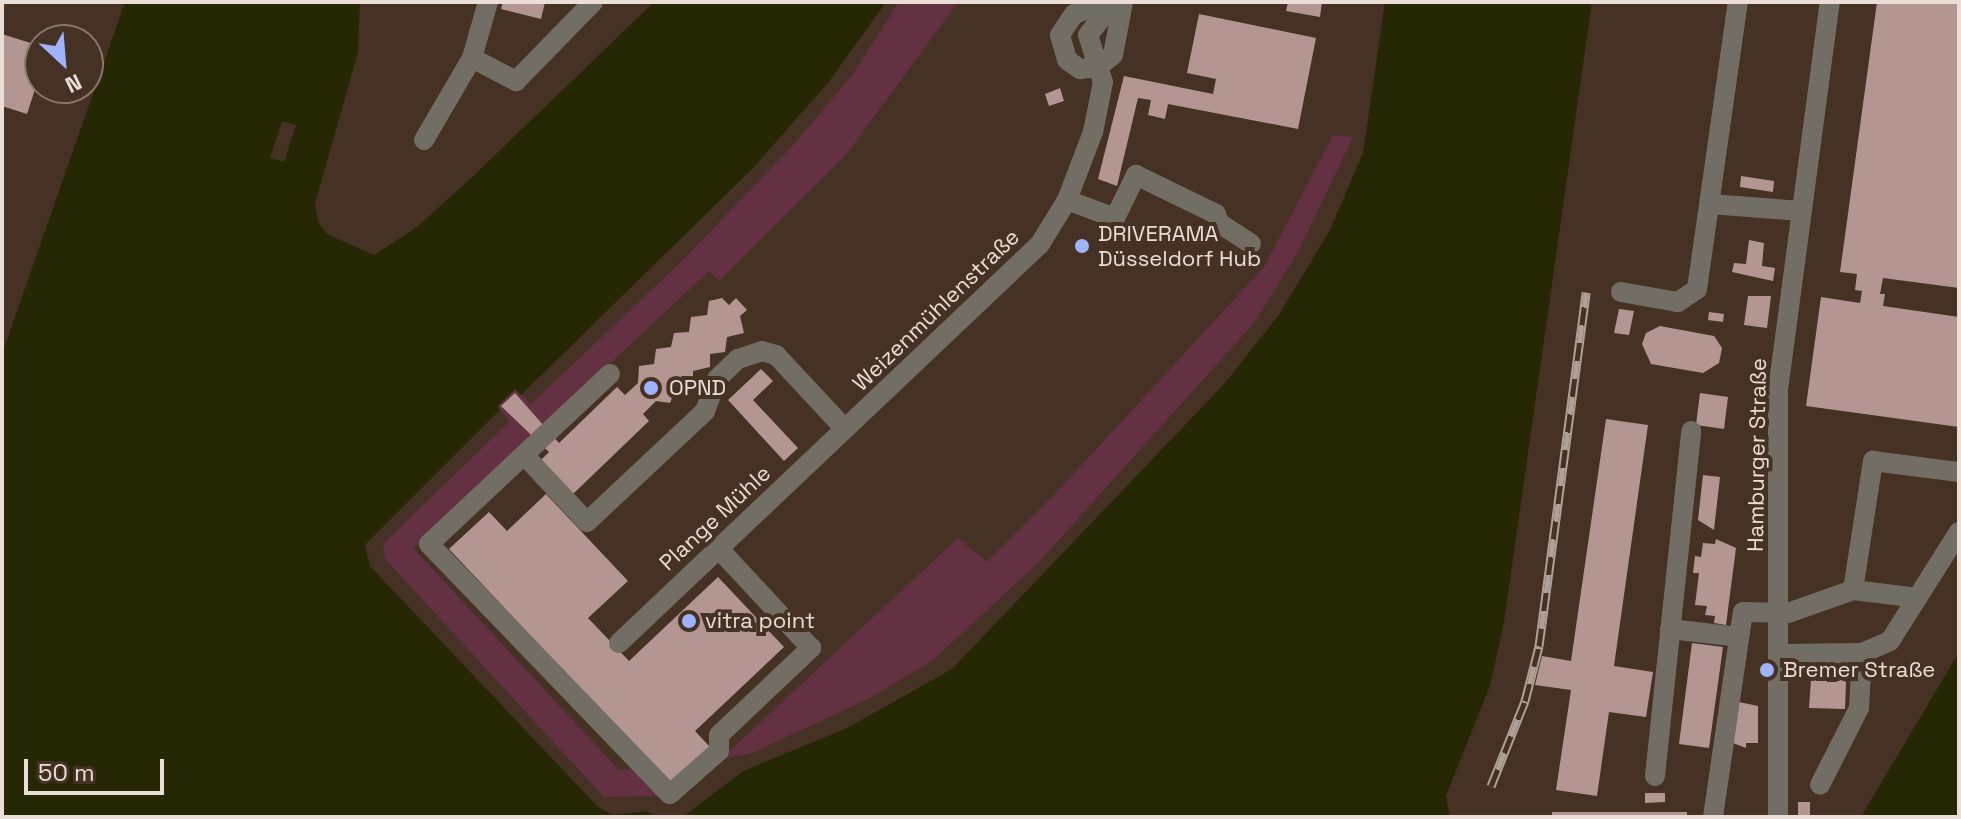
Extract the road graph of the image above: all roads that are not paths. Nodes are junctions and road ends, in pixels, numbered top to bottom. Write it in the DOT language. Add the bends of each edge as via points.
graph roads {
  1 [pos="488,2"];
  2 [pos="593,2"];
  3 [pos="1106,2"];
  4 [pos="1114,2"];
  5 [pos="1123,2"];
  6 [pos="1738,2"];
  7 [pos="1830,2"];
  8 [pos="472,58"];
  9 [pos="1098,67"];
  10 [pos="424,140"];
  11 [pos="1067,200"];
  12 [pos="1710,204"];
  13 [pos="1801,211"];
  14 [pos="1251,244"];
  15 [pos="1621,292"];
  16 [pos="610,374"];
  17 [pos="845,429"];
  18 [pos="1691,431"];
  19 [pos="524,455"];
  20 [pos="1959,472"];
  21 [pos="1959,532"];
  22 [pos="718,548"];
  23 [pos="1853,590"];
  24 [pos="1918,598"];
  25 [pos="1779,613"];
  26 [pos="1670,629"];
  27 [pos="1739,637"];
  28 [pos="619,643"];
  29 [pos="1862,653"];
  30 [pos="1779,654"];
  31 [pos="1655,776"];
  32 [pos="1820,785"];
  33 [pos="1713,817"];
  34 [pos="1778,817"];
  1 -- 8 [label="street"];
  2 -- 8 [label="street" via="516,81"];
  3 -- 9 [label="street" via="1074,14 1060,35 1073,66 1088,71"];
  4 -- 9 [label="street, Weizenmühlenstraße" via="1088,35"];
  5 -- 9 [label="street" via="1116,47"];
  6 -- 12 [label="street"];
  7 -- 13 [label="street, Hamburger Straße"];
  8 -- 10 [label="street"];
  9 -- 11 [label="street, Weizenmühlenstraße" via="1103,82 1093,132"];
  11 -- 14 [label="street" via="1115,218 1136,175 1216,214 1219,223"];
  11 -- 17 [label="street, Weizenmühlenstraße" via="1018,268"];
  12 -- 13 [label="street"];
  12 -- 15 [label="street" via="1694,296 1678,302"];
  13 -- 25 [label="street, Hamburger Straße" via="1778,390"];
  16 -- 19 [label="street"];
  17 -- 19 [label="street" via="776,355 762,351 738,359 717,379 705,411 587,522"];
  17 -- 22 [label="street, Plange Mühle"];
  18 -- 26 [label="street"];
  19 -- 22 [label="street" via="429,544 670,794 719,751 719,735 811,648"];
  20 -- 23 [label="street" via="1873,461"];
  21 -- 24 [label="street"];
  22 -- 28 [label="street, Plange Mühle"];
  23 -- 24 [label="street"];
  23 -- 25 [label="street"];
  24 -- 29 [label="street" via="1890,641"];
  25 -- 27 [label="street" via="1743,612"];
  25 -- 30 [label="street, Hamburger Straße"];
  26 -- 27 [label="street"];
  26 -- 31 [label="street"];
  27 -- 33 [label="street"];
  29 -- 30 [label="street"];
  29 -- 32 [label="street" via="1859,708"];
  30 -- 34 [label="street, Hamburger Straße"];
}
